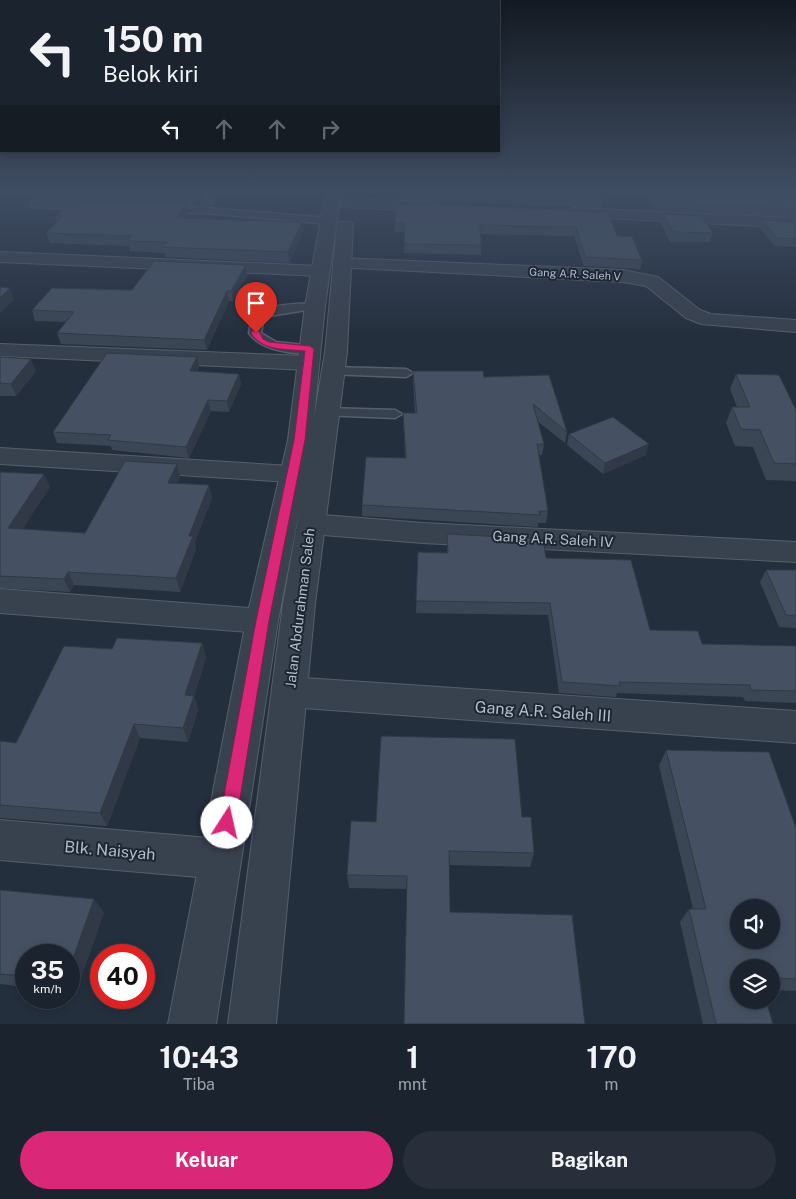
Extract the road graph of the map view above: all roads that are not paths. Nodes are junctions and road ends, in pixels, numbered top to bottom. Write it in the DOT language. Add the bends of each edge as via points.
graph roads {
  1 [pos="326,239"];
  2 [pos="343,239"];
  3 [pos="0,257"];
  4 [pos="342,263"];
  5 [pos="320,271"];
  6 [pos="315,306"];
  7 [pos="796,326"];
  8 [pos="0,350"];
  9 [pos="309,356"];
  10 [pos="332,371"];
  11 [pos="406,373"];
  12 [pos="395,414"];
  13 [pos="316,431"];
  14 [pos="0,456"];
  15 [pos="292,474"];
  16 [pos="311,524"];
  17 [pos="796,552"];
  18 [pos="0,601"];
  19 [pos="262,621"];
  20 [pos="289,692"];
  21 [pos="796,728"];
  22 [pos="0,840"];
  23 [pos="221,859"];
  24 [pos="192,1024"];
  25 [pos="252,1024"];
  1 -- 5 [label="street, Jalan Abdurahman Saleh"];
  2 -- 4 [label="street, Jalan Abdurahman Saleh"];
  3 -- 5 [label="street"];
  4 -- 7 [label="street, Gang A.R. Saleh V" via="623,276 660,286 693,314 708,320"];
  4 -- 10 [label="street, Jalan Abdurahman Saleh"];
  5 -- 6 [label="street, Jalan Abdurahman Saleh"];
  6 -- 9 [label="street, Jalan Abdurahman Saleh"];
  6 -- 9 [label="lane" via="269,311 263,313 256,325 260,340"];
  8 -- 9 [label="street"];
  9 -- 13 [label="street, Jalan Abdurahman Saleh"];
  10 -- 11 [label="lane"];
  10 -- 13 [label="street, Jalan Abdurahman Saleh"];
  12 -- 13 [label="lane"];
  13 -- 15 [label="street, Jalan Abdurahman Saleh"];
  13 -- 16 [label="street, Jalan Abdurahman Saleh"];
  14 -- 15 [label="street"];
  15 -- 19 [label="street, Jalan Abdurahman Saleh"];
  16 -- 17 [label="street, Gang A.R. Saleh IV" via="423,534"];
  16 -- 20 [label="street, Jalan Abdurahman Saleh"];
  18 -- 19 [label="street"];
  19 -- 23 [label="street, Jalan Abdurahman Saleh"];
  20 -- 21 [label="street, Gang A.R. Saleh III"];
  20 -- 25 [label="street, Jalan Abdurahman Saleh"];
  22 -- 23 [label="street, Blk. Naisyah"];
  23 -- 24 [label="street, Jalan Abdurahman Saleh"];
}
